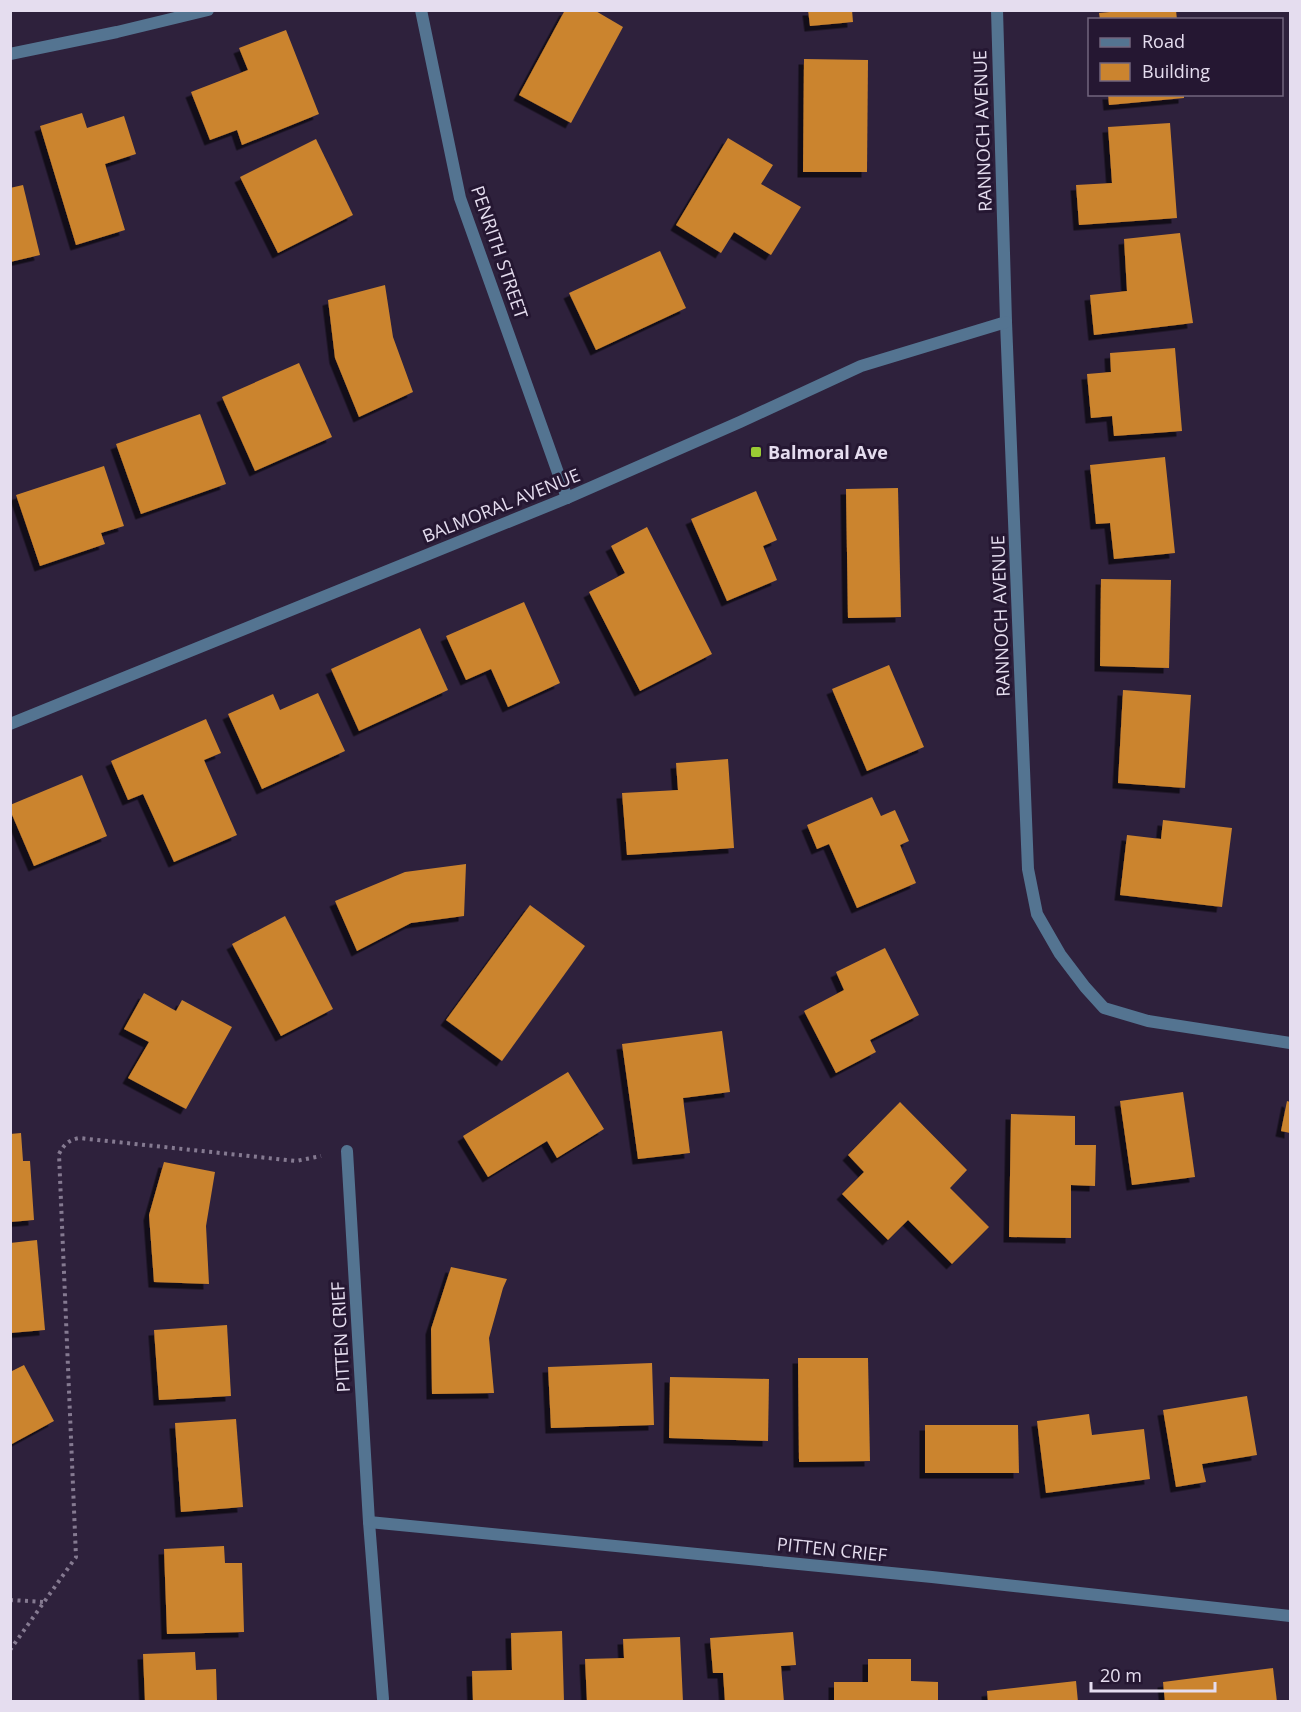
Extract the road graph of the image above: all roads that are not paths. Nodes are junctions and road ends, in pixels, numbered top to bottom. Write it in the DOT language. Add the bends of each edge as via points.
graph roads {
  1 [pos="208,10"];
  2 [pos="421,10"];
  3 [pos="997,10"];
  4 [pos="10,54"];
  5 [pos="1006,322"];
  6 [pos="567,498"];
  7 [pos="10,724"];
  8 [pos="1290,1043"];
  9 [pos="347,1151"];
  10 [pos="369,1522"];
  11 [pos="1290,1616"];
  12 [pos="383,1699"];
  1 -- 4 [label="street"];
  2 -- 6 [label="street, PENRITH STREET" via="460,198"];
  3 -- 5 [label="street, RANNOCH AVENUE"];
  5 -- 6 [label="street, BALMORAL AVENUE" via="861,366"];
  5 -- 8 [label="street, RANNOCH AVENUE" via="1028,869 1037,914 1060,954 1104,1008 1148,1021"];
  6 -- 7 [label="street, BALMORAL AVENUE"];
  9 -- 10 [label="street, PITTEN CRIEF"];
  10 -- 11 [label="street, PITTEN CRIEF"];
  10 -- 12 [label="street, PITTEN CRIEF"];
}
